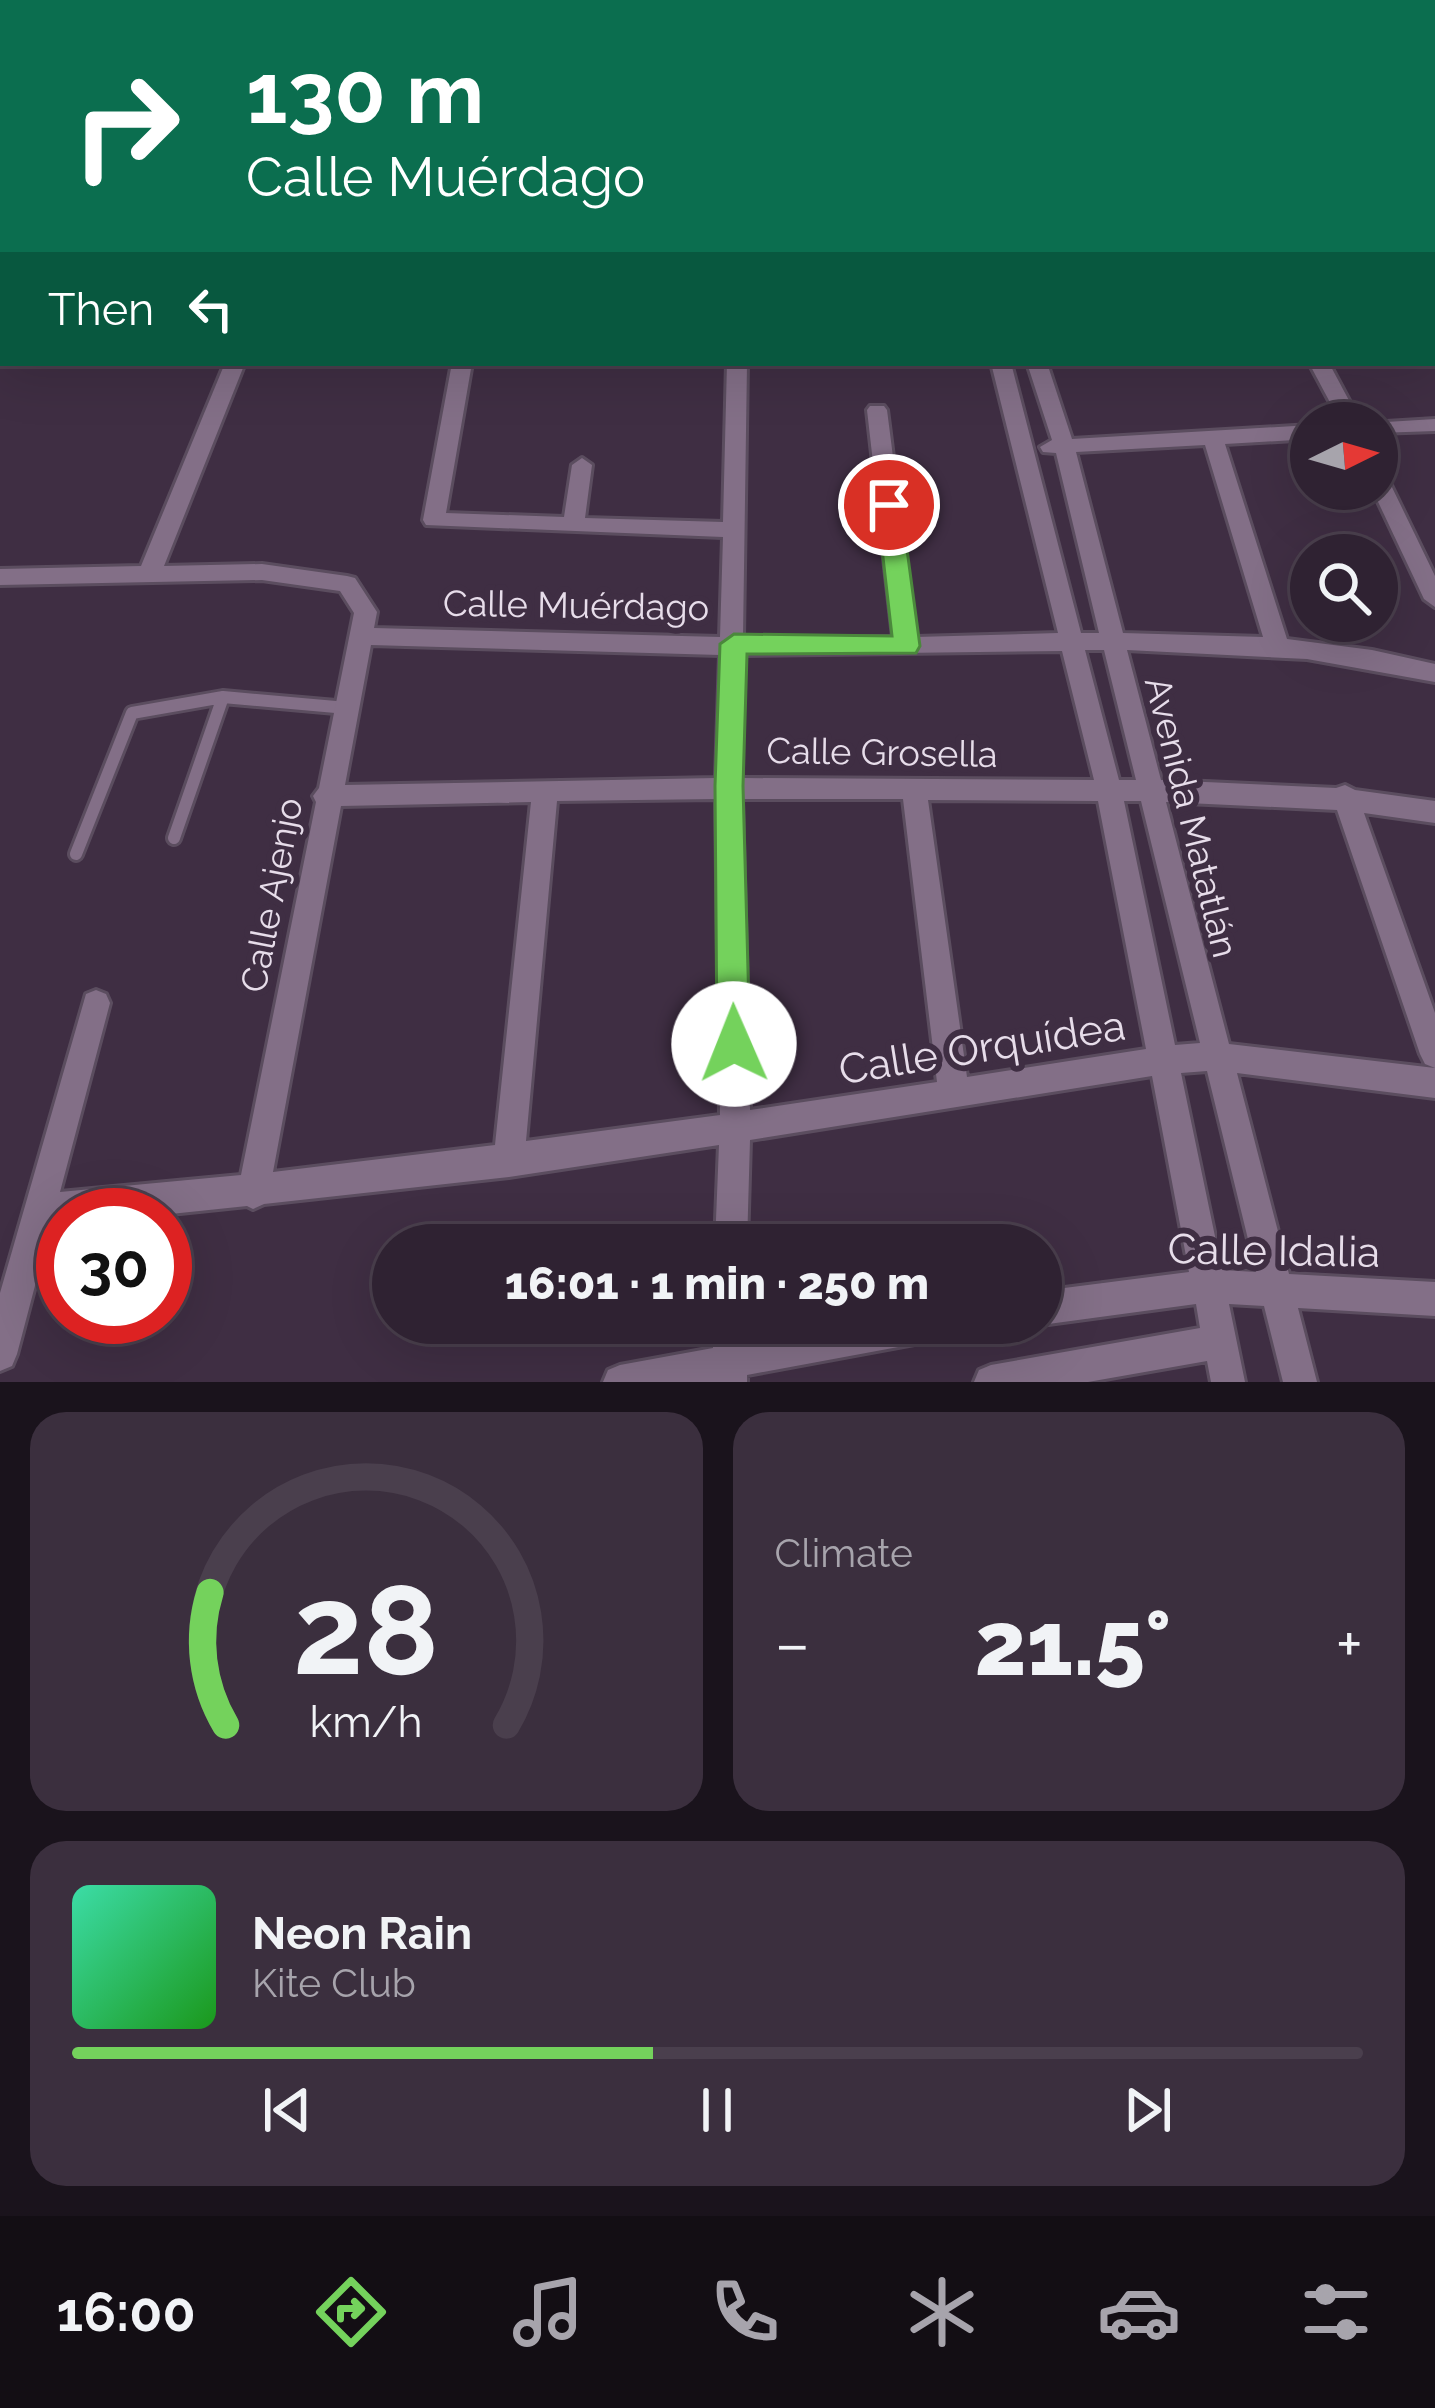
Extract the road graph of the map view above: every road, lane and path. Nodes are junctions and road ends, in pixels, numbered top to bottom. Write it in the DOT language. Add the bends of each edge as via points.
graph roads {
  1 [pos="234,366"];
  2 [pos="461,366"];
  3 [pos="737,366"];
  4 [pos="1002,366"];
  5 [pos="1038,366"];
  6 [pos="1321,366"];
  7 [pos="1340,402"];
  8 [pos="877,410"];
  9 [pos="1435,425"];
  10 [pos="1398,427"];
  11 [pos="1290,434"];
  12 [pos="1213,439"];
  13 [pos="1064,446"];
  14 [pos="1024,448"];
  15 [pos="581,465"];
  16 [pos="1393,510"];
  17 [pos="573,526"];
  18 [pos="735,530"];
  19 [pos="149,574"];
  20 [pos="0,577"];
  21 [pos="1435,598"];
  22 [pos="364,624"];
  23 [pos="1071,638"];
  24 [pos="1109,638"];
  25 [pos="734,644"];
  26 [pos="906,646"];
  27 [pos="1279,650"];
  28 [pos="1435,673"];
  29 [pos="223,697"];
  30 [pos="346,708"];
  31 [pos="729,786"];
  32 [pos="914,788"];
  33 [pos="545,789"];
  34 [pos="1109,791"];
  35 [pos="1150,791"];
  36 [pos="326,796"];
  37 [pos="1345,796"];
  38 [pos="1435,812"];
  39 [pos="174,838"];
  40 [pos="76,854"];
  41 [pos="96,1003"];
  42 [pos="1435,1054"];
  43 [pos="1215,1056"];
  44 [pos="1165,1060"];
  45 [pos="1435,1083"];
  46 [pos="954,1094"];
  47 [pos="735,1131"];
  48 [pos="509,1161"];
  49 [pos="48,1188"];
  50 [pos="253,1192"];
  51 [pos="192,1197"];
  52 [pos="732,1224"];
  53 [pos="36,1231"];
  54 [pos="1210,1286"];
  55 [pos="1279,1289"];
  56 [pos="1435,1299"];
  57 [pos="1062,1305"];
  58 [pos="1219,1342"];
  59 [pos="848,1344"];
  60 [pos="0,1354"];
  61 [pos="730,1372"];
  62 [pos="620,1382"];
  63 [pos="991,1382"];
  64 [pos="1228,1382"];
  65 [pos="1300,1382"];
  1 -- 19 [label="street"];
  2 -- 17 [label="street" via="434,520"];
  3 -- 18 [label="street"];
  4 -- 14 [label="street, Avenida Matatlán"];
  5 -- 13 [label="street, Avenida Matatlán"];
  6 -- 7 [label="street"];
  8 -- 26 [label="street"];
  9 -- 10 [label="street"];
  11 -- 12 [label="street"];
  12 -- 13 [label="street"];
  12 -- 27 [label="street"];
  13 -- 14 [label="street"];
  13 -- 24 [label="street, Avenida Matatlán"];
  14 -- 23 [label="street, Avenida Matatlán"];
  15 -- 17 [label="street"];
  16 -- 21 [label="street"];
  17 -- 18 [label="street"];
  18 -- 25 [label="street"];
  19 -- 20 [label="street"];
  19 -- 22 [label="street" via="298,574 347,584"];
  22 -- 25 [label="street, Calle Muérdago"];
  22 -- 30 [label="street, Calle Ajenjo"];
  23 -- 24 [label="street, Calle Muérdago"];
  23 -- 26 [label="street, Calle Muérdago"];
  23 -- 34 [label="street, Avenida Matatlán"];
  24 -- 27 [label="street, Calle Muérdago"];
  24 -- 35 [label="street, Avenida Matatlán"];
  25 -- 26 [label="street, Calle Muérdago"];
  25 -- 31 [label="street"];
  27 -- 28 [label="street, Calle Muérdago"];
  29 -- 30 [label="lane"];
  29 -- 39 [label="lane"];
  29 -- 40 [label="lane" via="132,713"];
  30 -- 36 [label="street, Calle Ajenjo"];
  31 -- 32 [label="street, Calle Grosella"];
  31 -- 33 [label="street, Calle Grosella"];
  31 -- 47 [label="street"];
  32 -- 34 [label="street, Calle Grosella"];
  32 -- 46 [label="street"];
  33 -- 36 [label="street, Calle Grosella"];
  33 -- 48 [label="street"];
  34 -- 35 [label="street, Calle Grosella"];
  34 -- 44 [label="street, Avenida Matatlán"];
  35 -- 37 [label="street, Calle Grosella"];
  35 -- 43 [label="street, Avenida Matatlán"];
  36 -- 50 [label="street, Calle Ajenjo"];
  37 -- 38 [label="street, Calle Grosella"];
  37 -- 42 [label="street"];
  41 -- 49 [label="street"];
  43 -- 44 [label="street, Calle Orquídea"];
  43 -- 45 [label="street, Calle Orquídea"];
  43 -- 55 [label="street, Avenida Matatlán"];
  44 -- 46 [label="street, Calle Orquídea"];
  44 -- 54 [label="street, Avenida Matatlán"];
  46 -- 47 [label="street, Calle Orquídea"];
  47 -- 48 [label="street, Calle Orquídea"];
  47 -- 52 [label="street"];
  48 -- 50 [label="street, Calle Orquídea"];
  50 -- 51 [label="street, Calle Orquídea"];
  53 -- 60 [label="street"];
  54 -- 55 [label="street, Calle Idalia"];
  54 -- 57 [label="street, Calle Idalia"];
  54 -- 58 [label="street, Avenida Matatlán"];
  55 -- 56 [label="street, Calle Idalia"];
  55 -- 65 [label="street, Avenida Matatlán"];
  58 -- 63 [label="street"];
  58 -- 64 [label="street, Avenida Matatlán"];
  59 -- 61 [label="street"];
  61 -- 62 [label="street"];
}
